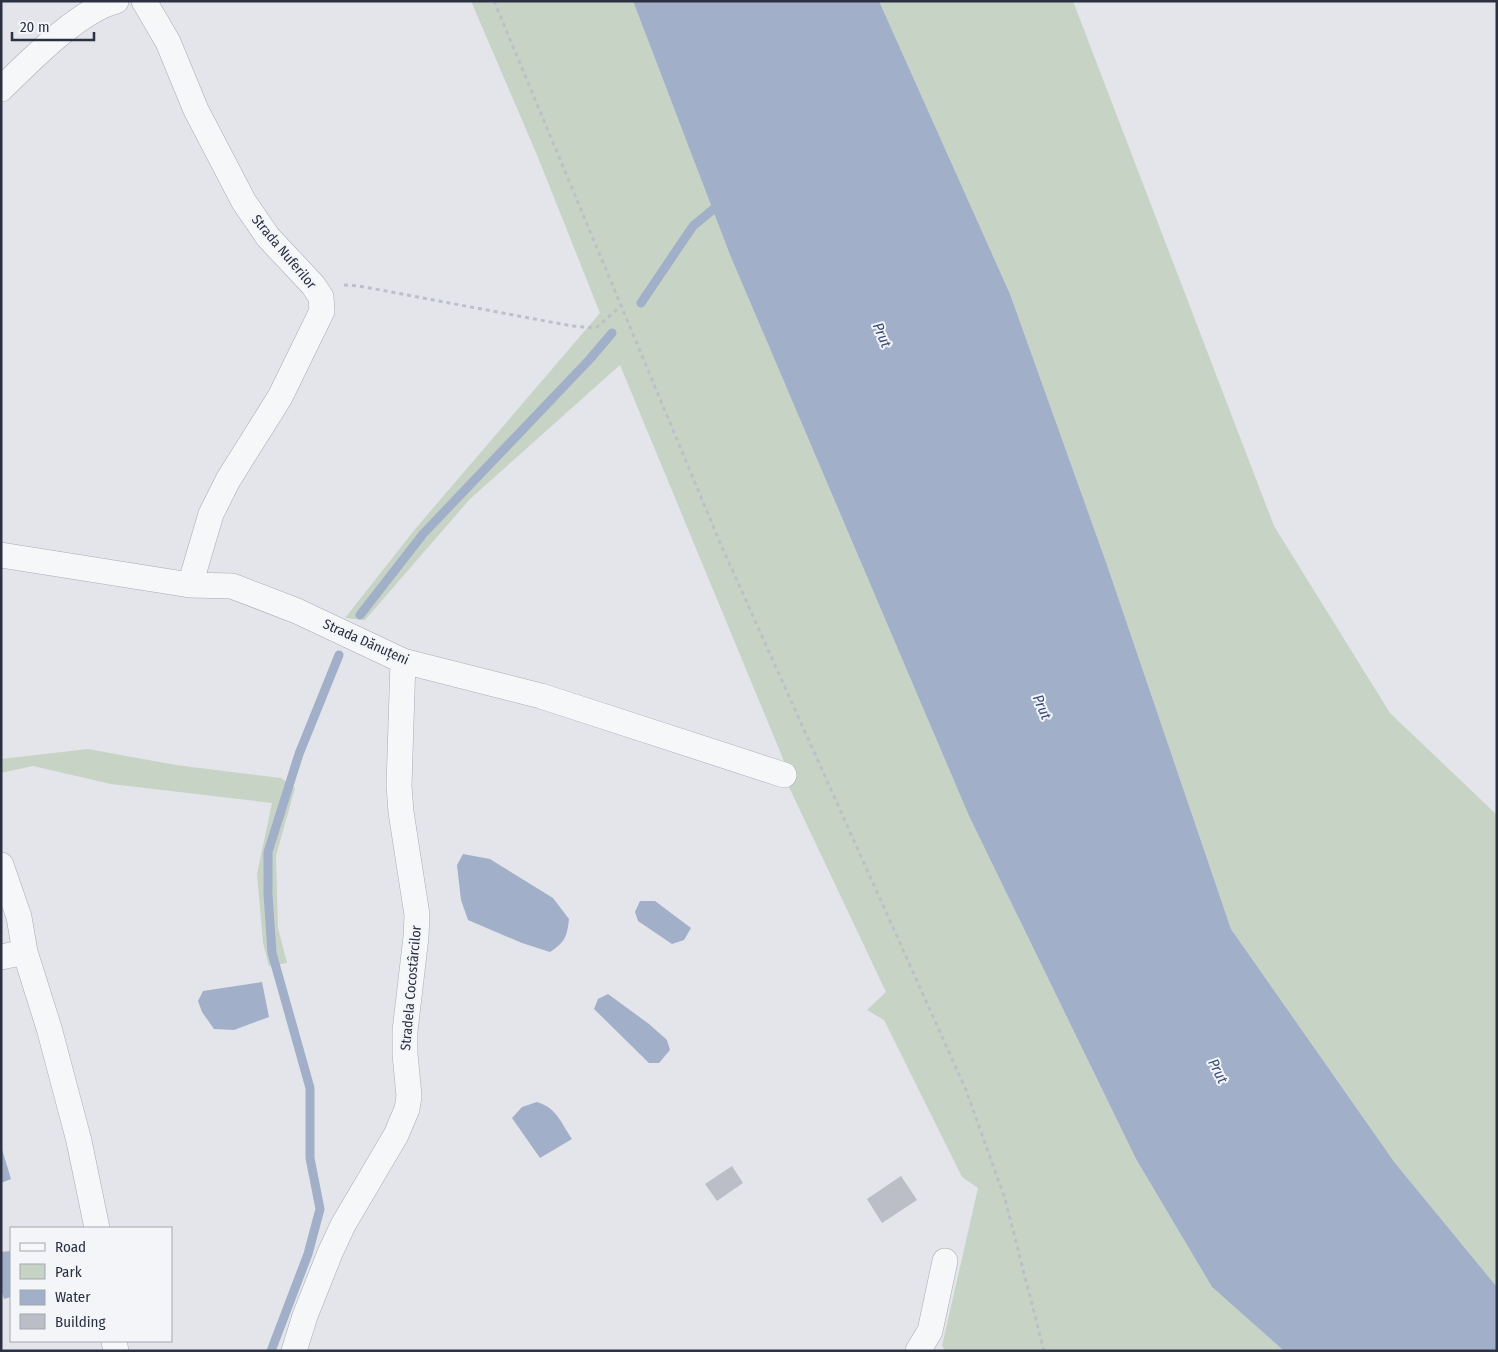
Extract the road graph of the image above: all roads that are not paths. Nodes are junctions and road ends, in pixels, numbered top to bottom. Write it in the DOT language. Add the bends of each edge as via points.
graph roads {
  1 [pos="116,1"];
  2 [pos="144,1"];
  3 [pos="1,88"];
  4 [pos="1,555"];
  5 [pos="190,585"];
  6 [pos="403,661"];
  7 [pos="784,775"];
  8 [pos="1,866"];
  9 [pos="13,955"];
  10 [pos="97,1227"];
  11 [pos="945,1261"];
  12 [pos="294,1351"];
  13 [pos="918,1351"];
  1 -- 3 [label="street" via="77,22"];
  2 -- 5 [label="street, Strada Nuferilor" via="168,42 196,110 244,202 268,237 321,297 322,311 280,398 210,514"];
  4 -- 5 [label="street, Strada Dănuțeni"];
  5 -- 6 [label="street, Strada Dănuțeni" via="232,586 297,611"];
  6 -- 7 [label="street, Strada Dănuțeni" via="541,696"];
  6 -- 12 [label="street, Stradela Cocostârcilor" via="399,786 417,915 405,1031 407,1109 396,1135 330,1253"];
  8 -- 9 [label="street" via="19,917"];
  9 -- 10 [label="street" via="48,1028"];
  11 -- 13 [label="street" via="930,1330"];
}
